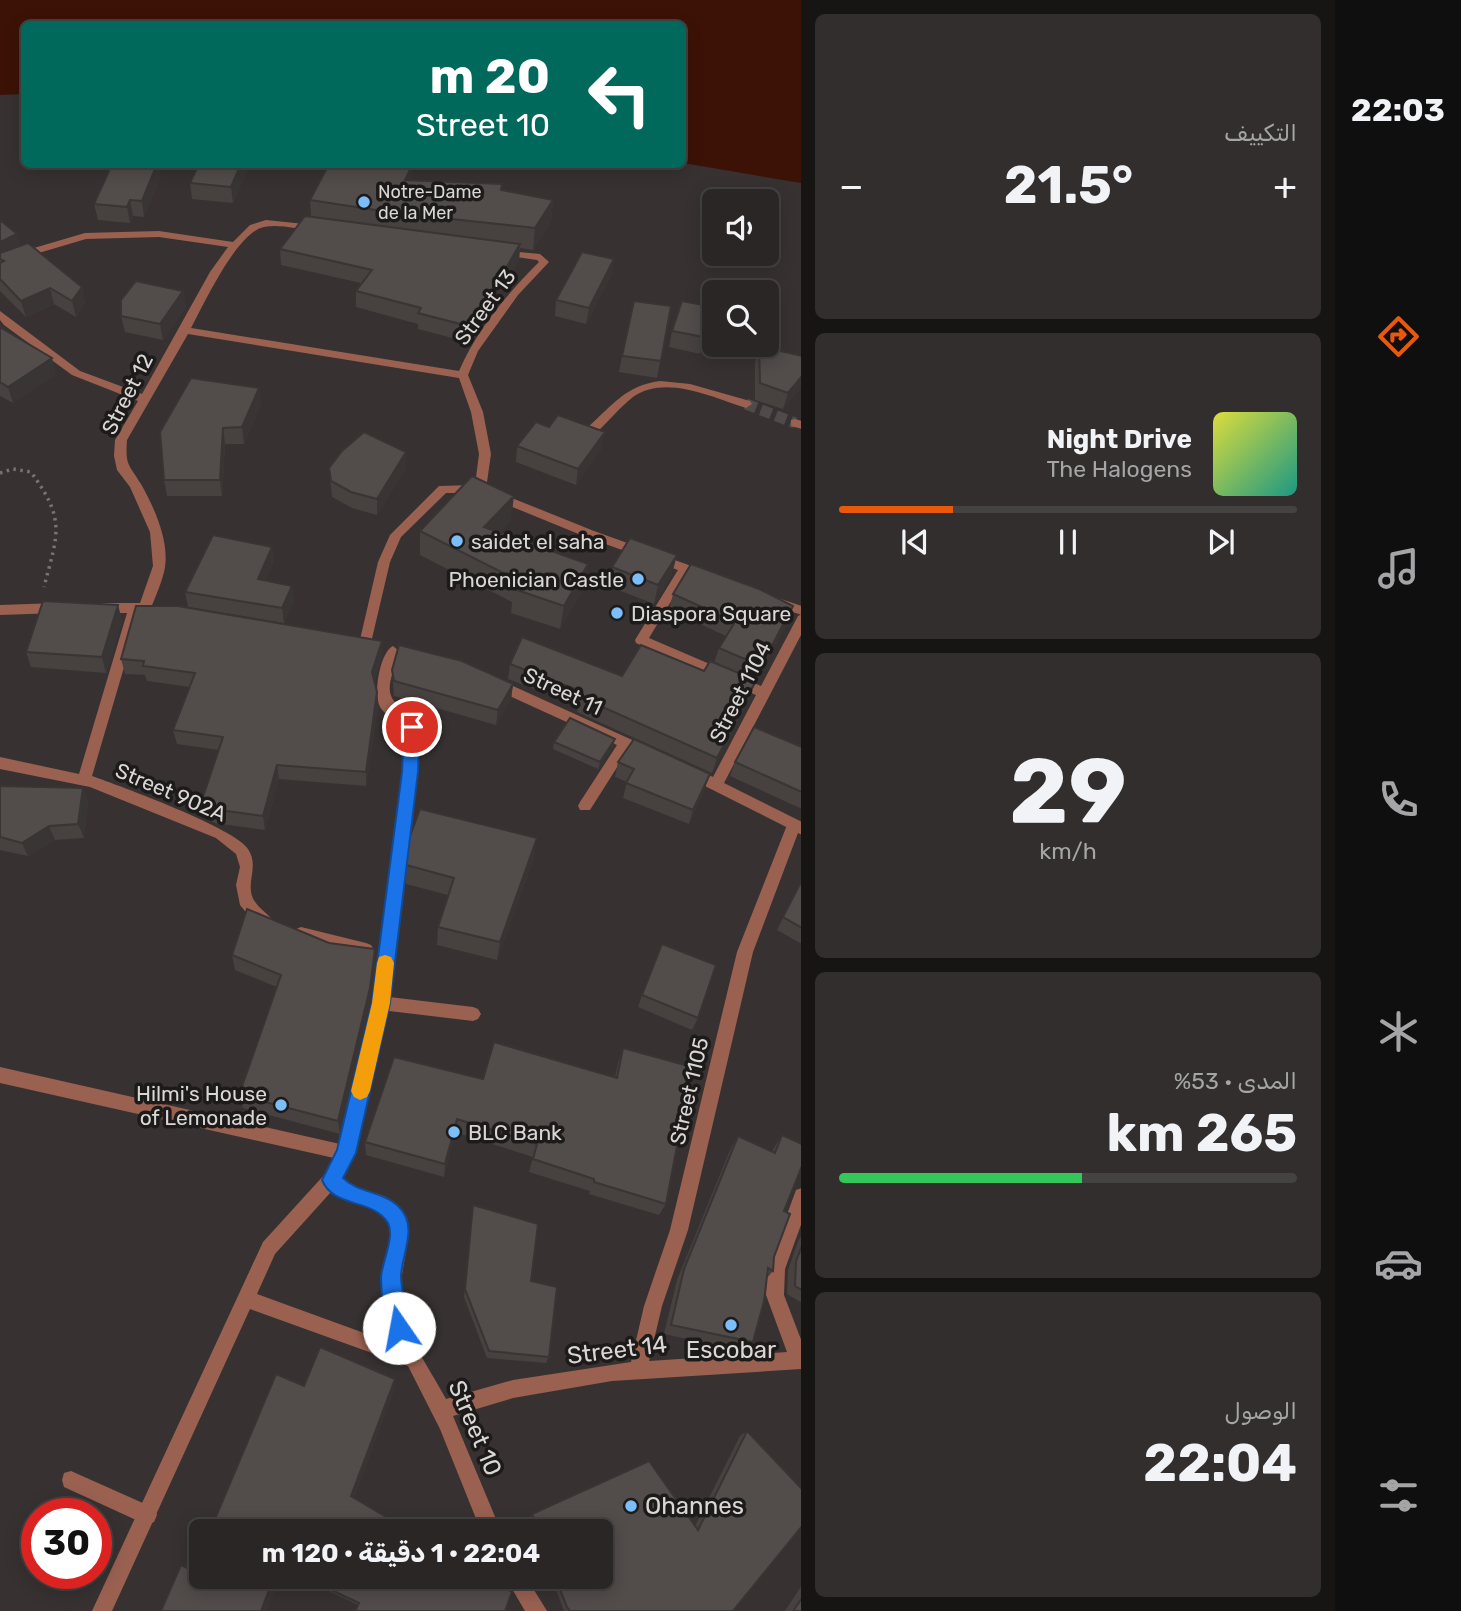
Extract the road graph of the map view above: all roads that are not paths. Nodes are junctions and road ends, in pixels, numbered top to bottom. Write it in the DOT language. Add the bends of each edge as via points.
graph roads {
  1 [pos="322,229"];
  2 [pos="235,245"];
  3 [pos="488,250"];
  4 [pos="0,266"];
  5 [pos="0,314"];
  6 [pos="4,325"];
  7 [pos="185,331"];
  8 [pos="463,375"];
  9 [pos="144,399"];
  10 [pos="746,404"];
  11 [pos="593,429"];
  12 [pos="480,489"];
  13 [pos="685,568"];
  14 [pos="720,581"];
  15 [pos="766,598"];
  16 [pos="146,609"];
  17 [pos="0,610"];
  18 [pos="801,611"];
  19 [pos="801,620"];
  20 [pos="393,651"];
  21 [pos="411,656"];
  22 [pos="478,675"];
  23 [pos="762,692"];
  24 [pos="626,743"];
  25 [pos="660,758"];
  26 [pos="0,763"];
  27 [pos="682,769"];
  28 [pos="84,780"];
  29 [pos="716,784"];
  30 [pos="585,806"];
  31 [pos="797,827"];
  32 [pos="386,954"];
  33 [pos="381,1003"];
  34 [pos="473,1014"];
  35 [pos="0,1075"];
  36 [pos="346,1153"];
  37 [pos="331,1180"];
  38 [pos="801,1196"];
  39 [pos="246,1298"];
  40 [pos="415,1360"];
  41 [pos="800,1360"];
  42 [pos="638,1370"];
  43 [pos="441,1410"];
  44 [pos="71,1480"];
  45 [pos="147,1515"];
  46 [pos="486,1519"];
  47 [pos="523,1589"];
  48 [pos="102,1611"];
  49 [pos="537,1611"];
  1 -- 2 [label="street, Street 12" via="266,223 253,227"];
  2 -- 4 [label="street" via="159,234 85,236"];
  2 -- 7 [label="street, Street 12" via="215,272"];
  3 -- 8 [label="street, Street 13" via="540,257 544,262 514,292 473,351"];
  5 -- 6 [label="street"];
  6 -- 9 [label="street" via="76,373"];
  7 -- 8 [label="street"];
  7 -- 9 [label="street, Street 12"];
  8 -- 12 [label="street, Street 13" via="477,412 485,454"];
  9 -- 16 [label="street, Street 12" via="121,440 120,456 156,531 159,566"];
  10 -- 11 [label="street" via="674,384 650,385 633,392"];
  12 -- 13 [label="street"];
  12 -- 20 [label="street" via="443,489 396,535 358,643"];
  13 -- 14 [label="street"];
  13 -- 23 [label="street" via="641,640"];
  15 -- 18 [label="street"];
  16 -- 17 [label="street"];
  16 -- 28 [label="street, Street 12"];
  19 -- 23 [label="street, Street 1104"];
  20 -- 21 [label="street"];
  20 -- 32 [label="street" via="382,688 386,705 412,727 413,746"];
  22 -- 24 [label="street, Street 11"];
  23 -- 29 [label="street, Street 1104"];
  24 -- 25 [label="street, Street 11"];
  24 -- 30 [label="street"];
  26 -- 28 [label="street, Street 902A"];
  27 -- 29 [label="street"];
  28 -- 32 [label="street, Street 902A" via="221,834 246,859 245,900 262,921"];
  29 -- 31 [label="street"];
  31 -- 42 [label="street, Street 1105" via="745,952 679,1230 653,1306"];
  32 -- 33 [label="street"];
  33 -- 34 [label="street"];
  33 -- 36 [label="street"];
  35 -- 36 [label="street"];
  36 -- 37 [label="street"];
  37 -- 39 [label="street" via="269,1248"];
  37 -- 40 [label="street, Street 10" via="343,1191 376,1201 395,1216 400,1232 391,1273 392,1300"];
  38 -- 41 [label="street" via="776,1269 775,1295"];
  39 -- 40 [label="street"];
  39 -- 45 [label="street"];
  40 -- 43 [label="street, Street 10"];
  41 -- 42 [label="street, Street 14"];
  42 -- 43 [label="street, Street 14" via="513,1389"];
  43 -- 46 [label="street, Street 10"];
  44 -- 45 [label="street"];
  45 -- 48 [label="street"];
  47 -- 49 [label="street"];
}
